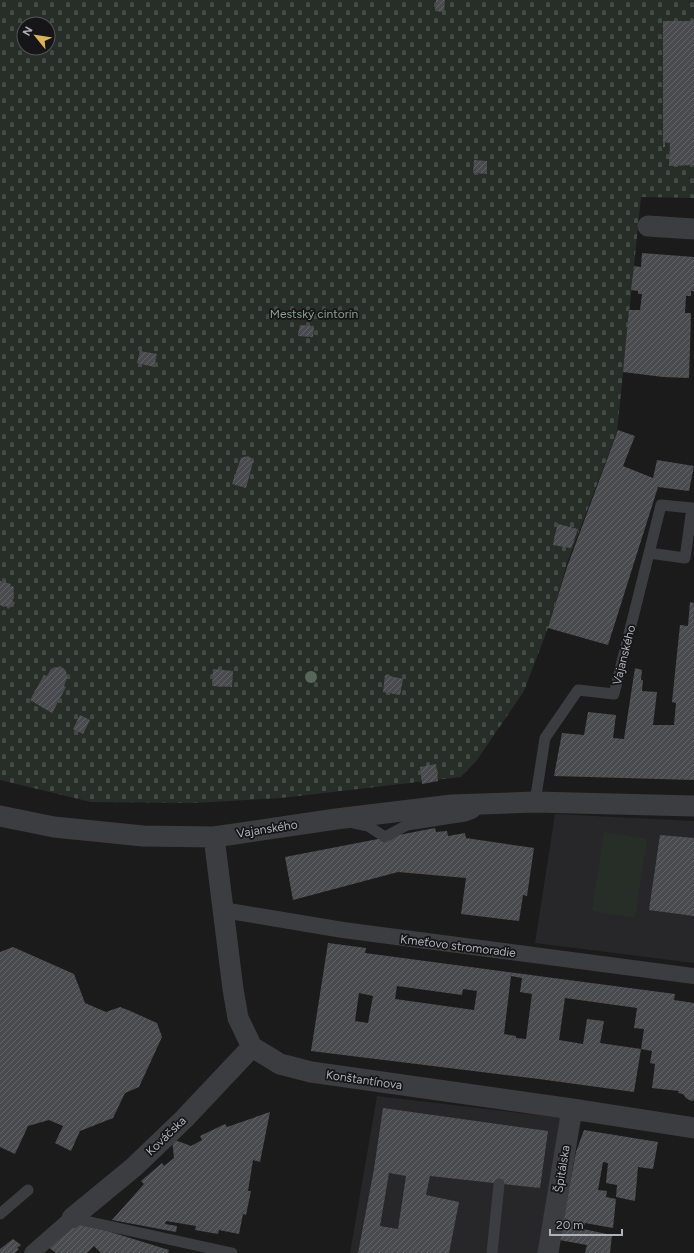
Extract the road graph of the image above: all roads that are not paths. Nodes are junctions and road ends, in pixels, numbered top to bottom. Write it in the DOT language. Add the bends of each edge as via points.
graph roads {
  1 [pos="648,226"];
  2 [pos="694,229"];
  3 [pos="649,554"];
  4 [pos="535,802"];
  5 [pos="694,806"];
  6 [pos="0,816"];
  7 [pos="214,837"];
  8 [pos="223,910"];
  9 [pos="694,976"];
  10 [pos="252,1047"];
  11 [pos="572,1109"];
  12 [pos="694,1128"];
  13 [pos="498,1184"];
  14 [pos="28,1190"];
  15 [pos="0,1214"];
  16 [pos="72,1218"];
  17 [pos="32,1253"];
  18 [pos="232,1253"];
  19 [pos="492,1253"];
  20 [pos="548,1253"];
  1 -- 2 [label="street"];
  3 -- 3 [label="lane, Vajanského" via="660,505 692,508 685,558"];
  3 -- 4 [label="lane, Vajanského" via="614,694 578,690 546,738"];
  4 -- 5 [label="street, Vajanského"];
  4 -- 7 [label="street, Vajanského" via="452,805"];
  6 -- 7 [label="street, Vajanského" via="54,827 143,836"];
  7 -- 8 [label="street"];
  8 -- 9 [label="street, Kmeťovo stromoradie" via="343,930"];
  8 -- 10 [label="street" via="238,1018"];
  10 -- 11 [label="street, Konštantínova" via="280,1064 312,1072"];
  10 -- 16 [label="street, Kováčska" via="134,1167"];
  11 -- 12 [label="street, Konštantínova"];
  11 -- 20 [label="street, Špitálska"];
  13 -- 19 [label="lane"];
  14 -- 15 [label="lane"];
  16 -- 17 [label="street, Kováčska"];
  16 -- 18 [label="lane"];
}
